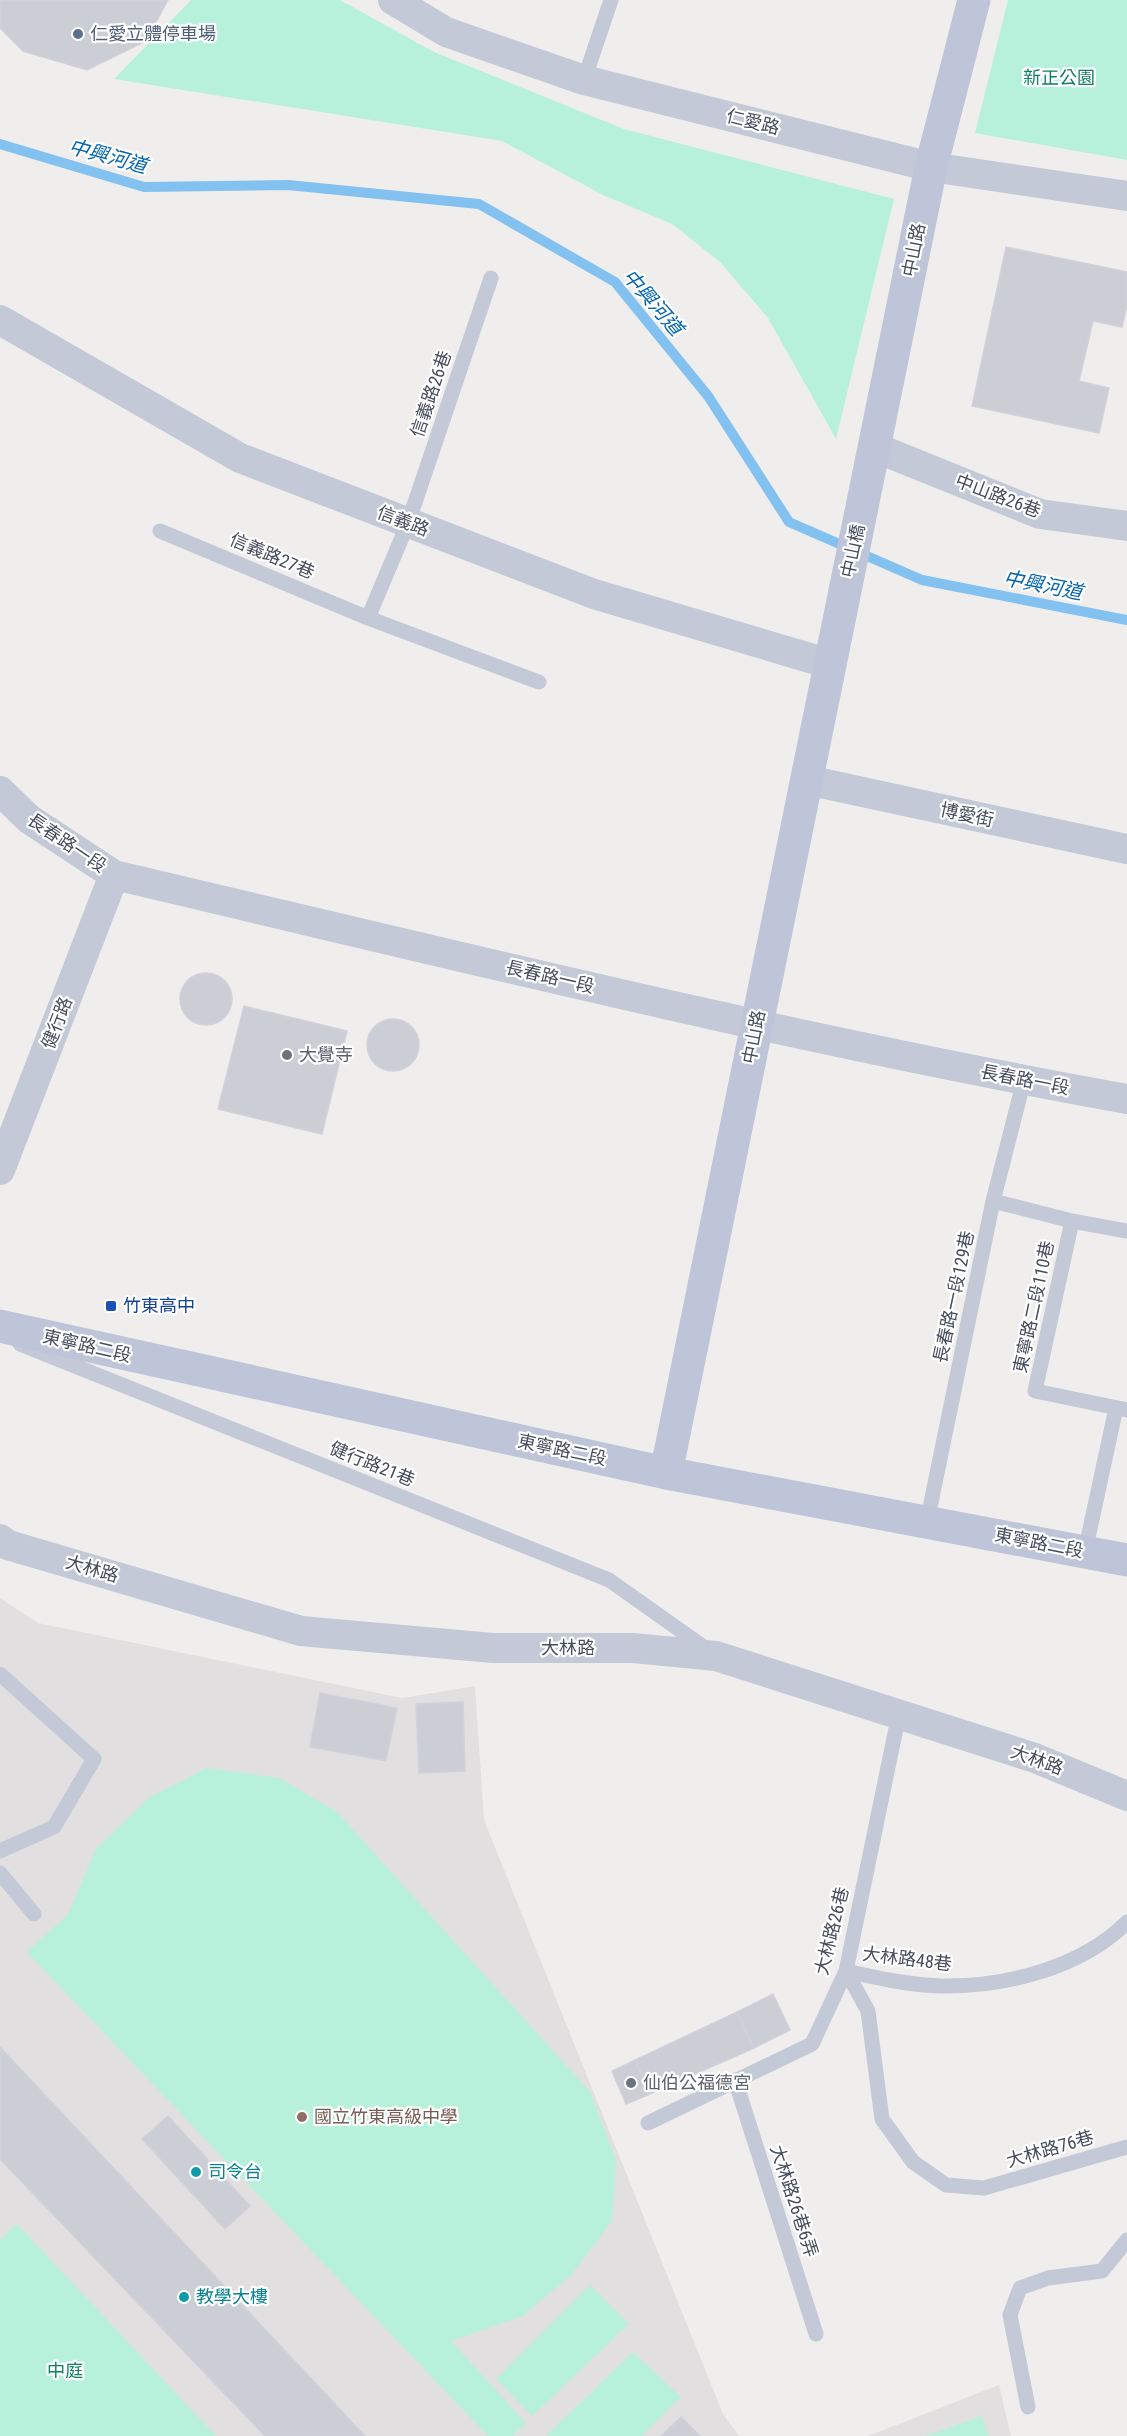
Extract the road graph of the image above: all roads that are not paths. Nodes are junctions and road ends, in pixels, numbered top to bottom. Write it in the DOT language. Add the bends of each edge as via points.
graph roads {
  1 [pos="393,0"];
  2 [pos="611,0"];
  3 [pos="974,0"];
  4 [pos="584,80"];
  5 [pos="931,167"];
  6 [pos="1127,196"];
  7 [pos="491,278"];
  8 [pos="0,320"];
  9 [pos="874,447"];
  10 [pos="863,501"];
  11 [pos="408,523"];
  12 [pos="1127,526"];
  13 [pos="160,531"];
  14 [pos="843,602"];
  15 [pos="368,618"];
  16 [pos="830,664"];
  17 [pos="539,682"];
  18 [pos="807,780"];
  19 [pos="0,791"];
  20 [pos="1127,849"];
  21 [pos="114,875"];
  22 [pos="757,1025"];
  23 [pos="1024,1080"];
  24 [pos="1127,1099"];
  25 [pos="0,1170"];
  26 [pos="993,1201"];
  27 [pos="1072,1221"];
  28 [pos="1127,1231"];
  29 [pos="0,1326"];
  30 [pos="0,1336"];
  31 [pos="1121,1409"];
  32 [pos="666,1473"];
  33 [pos="927,1522"];
  34 [pos="0,1539"];
  35 [pos="1085,1552"];
  36 [pos="1127,1560"];
  37 [pos="716,1656"];
  38 [pos="0,1674"];
  39 [pos="899,1714"];
  40 [pos="1127,1796"];
  41 [pos="0,1851"];
  42 [pos="0,1873"];
  43 [pos="34,1914"];
  44 [pos="1127,1922"];
  45 [pos="846,1971"];
  46 [pos="735,2080"];
  47 [pos="648,2123"];
  48 [pos="1127,2147"];
  49 [pos="1127,2240"];
  50 [pos="816,2334"];
  51 [pos="1028,2407"];
  1 -- 4 [label="street, 仁愛路" via="446,32"];
  2 -- 4 [label="lane"];
  3 -- 5 [label="street, 中山路"];
  4 -- 5 [label="street, 仁愛路"];
  5 -- 6 [label="street, 仁愛路"];
  5 -- 9 [label="street, 中山路"];
  7 -- 11 [label="lane, 信義路26巷"];
  8 -- 11 [label="street, 信義路" via="240,458"];
  9 -- 10 [label="street, 中山路"];
  9 -- 12 [label="street, 中山路26巷" via="1040,514"];
  10 -- 14 [label="street, 中山橋"];
  11 -- 15 [label="lane"];
  11 -- 16 [label="street, 信義路" via="594,594"];
  13 -- 15 [label="lane, 信義路27巷"];
  14 -- 16 [label="street, 中山路"];
  15 -- 17 [label="lane, 信義路27巷"];
  16 -- 18 [label="street, 中山路"];
  18 -- 20 [label="street, 博愛街"];
  18 -- 22 [label="street, 中山路"];
  19 -- 21 [label="street, 長春路一段" via="28,819"];
  21 -- 22 [label="street, 長春路一段"];
  21 -- 25 [label="street, 健行路"];
  22 -- 23 [label="street, 長春路一段"];
  22 -- 32 [label="street, 中山路"];
  23 -- 24 [label="street, 長春路一段"];
  23 -- 26 [label="lane, 長春路一段129巷"];
  26 -- 27 [label="lane, 東寧路二段110巷"];
  26 -- 33 [label="lane, 長春路一段129巷"];
  27 -- 28 [label="lane, 東寧路二段110巷"];
  27 -- 31 [label="lane, 東寧路二段110巷" via="1035,1390"];
  29 -- 32 [label="street, 東寧路二段"];
  30 -- 37 [label="lane, 健行路21巷" via="609,1580"];
  31 -- 35 [label="lane, 東寧路二段110巷"];
  32 -- 33 [label="street, 東寧路二段"];
  33 -- 35 [label="street, 東寧路二段"];
  34 -- 37 [label="street, 大林路" via="8,1545 301,1631 494,1648 633,1648"];
  35 -- 36 [label="street, 東寧路二段"];
  37 -- 39 [label="street, 大林路"];
  38 -- 41 [label="lane" via="94,1759 54,1827"];
  39 -- 40 [label="street, 大林路" via="1035,1758"];
  39 -- 45 [label="lane, 大林路26巷"];
  42 -- 43 [label="lane"];
  44 -- 45 [label="lane, 大林路48巷" via="1110,1940 1058,1965 1000,1982 941,1986"];
  45 -- 46 [label="lane, 大林路26巷" via="812,2044"];
  45 -- 48 [label="lane, 大林路76巷" via="868,2011 882,2119 913,2162 946,2185 984,2188"];
  46 -- 47 [label="lane, 大林路26巷"];
  46 -- 50 [label="lane, 大林路26巷6弄"];
  49 -- 51 [label="lane" via="1102,2271 1048,2278 1020,2288 1010,2315"];
}
